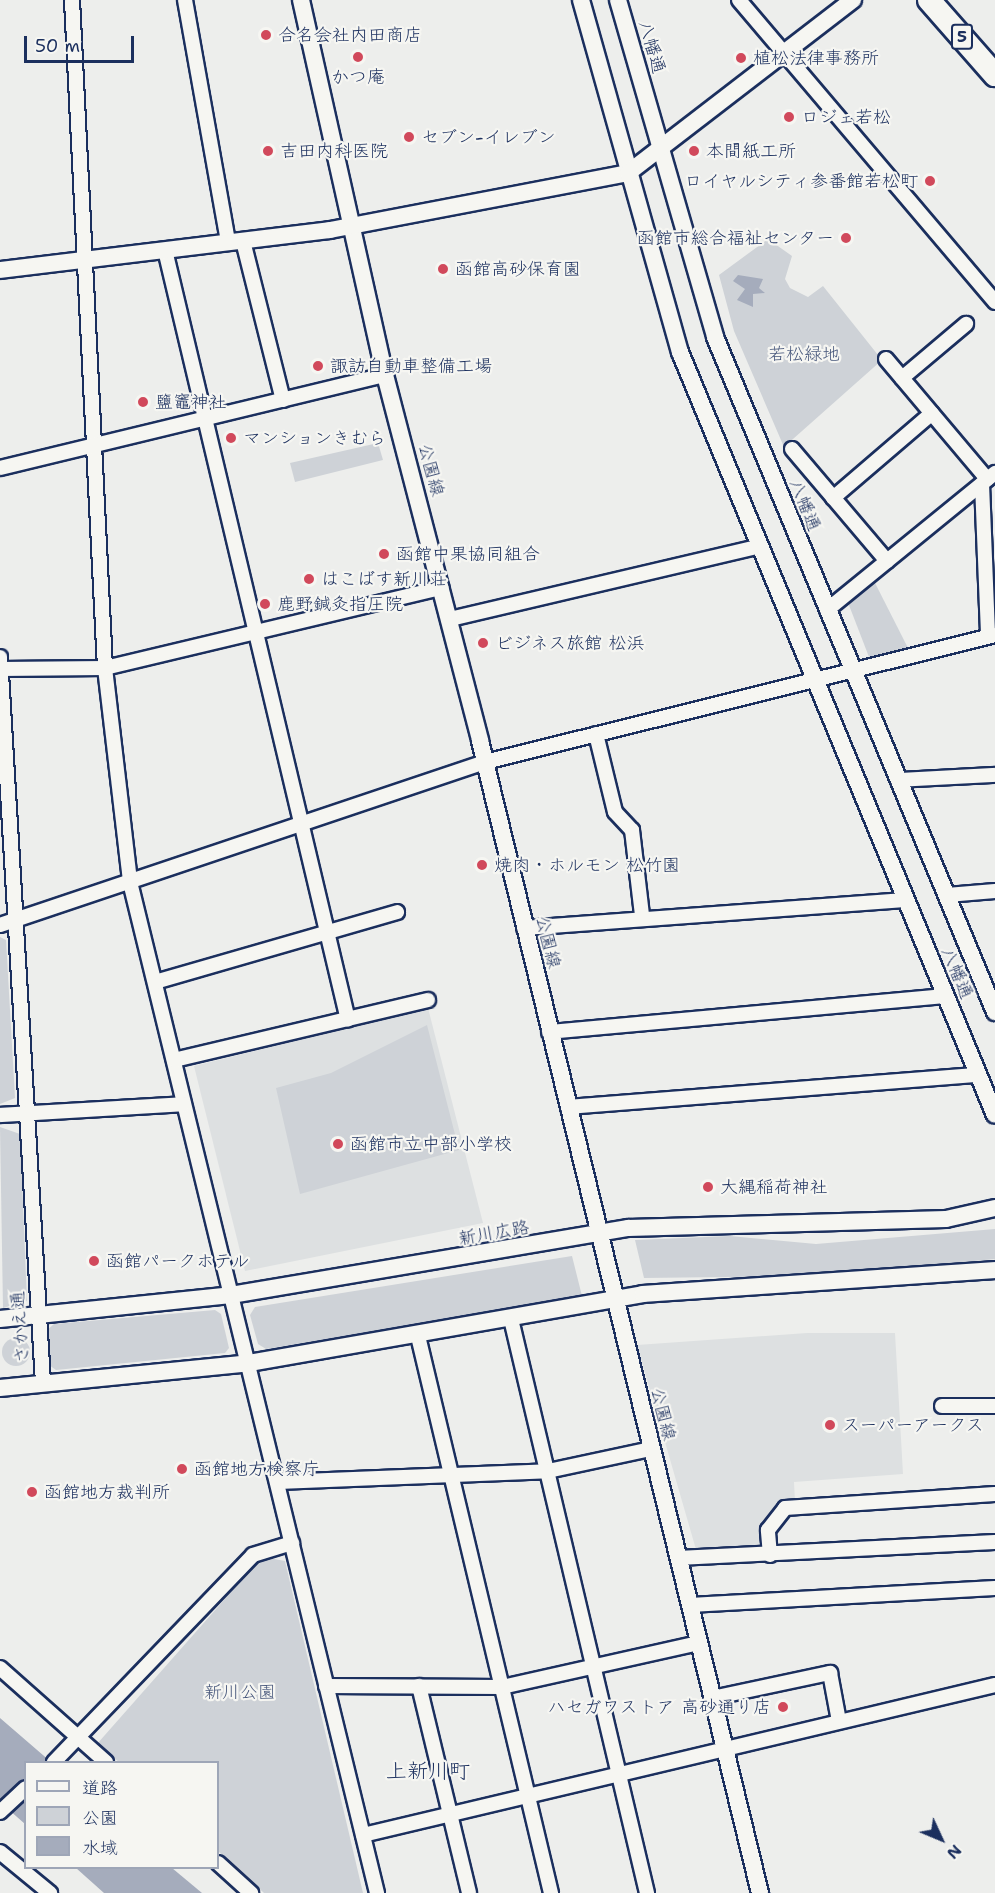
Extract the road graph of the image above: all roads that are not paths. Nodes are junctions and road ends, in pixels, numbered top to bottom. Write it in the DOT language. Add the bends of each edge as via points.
graph roads {
  1 [pos="72,0"];
  2 [pos="185,0"];
  3 [pos="301,0"];
  4 [pos="582,0"];
  5 [pos="618,0"];
  6 [pos="739,0"];
  7 [pos="853,0"];
  8 [pos="928,0"];
  9 [pos="785,53"];
  10 [pos="995,75"];
  11 [pos="661,147"];
  12 [pos="628,173"];
  13 [pos="350,227"];
  14 [pos="236,241"];
  15 [pos="165,250"];
  16 [pos="88,261"];
  17 [pos="0,270"];
  18 [pos="995,303"];
  19 [pos="966,324"];
  20 [pos="886,359"];
  21 [pos="386,375"];
  22 [pos="902,378"];
  23 [pos="283,400"];
  24 [pos="932,413"];
  25 [pos="203,420"];
  26 [pos="95,445"];
  27 [pos="792,450"];
  28 [pos="0,468"];
  29 [pos="988,479"];
  30 [pos="833,498"];
  31 [pos="761,546"];
  32 [pos="887,561"];
  33 [pos="442,588"];
  34 [pos="827,610"];
  35 [pos="450,619"];
  36 [pos="254,633"];
  37 [pos="992,635"];
  38 [pos="0,657"];
  39 [pos="105,668"];
  40 [pos="0,669"];
  41 [pos="851,671"];
  42 [pos="816,680"];
  43 [pos="596,734"];
  44 [pos="485,762"];
  45 [pos="995,775"];
  46 [pos="898,780"];
  47 [pos="300,824"];
  48 [pos="130,882"];
  49 [pos="995,891"];
  50 [pos="947,895"];
  51 [pos="905,900"];
  52 [pos="398,912"];
  53 [pos="642,915"];
  54 [pos="14,920"];
  55 [pos="0,925"];
  56 [pos="524,928"];
  57 [pos="327,933"];
  58 [pos="155,982"];
  59 [pos="946,996"];
  60 [pos="428,1000"];
  61 [pos="995,1012"];
  62 [pos="348,1020"];
  63 [pos="549,1032"];
  64 [pos="174,1060"];
  65 [pos="978,1075"];
  66 [pos="184,1104"];
  67 [pos="568,1107"];
  68 [pos="24,1113"];
  69 [pos="0,1115"];
  70 [pos="995,1115"];
  71 [pos="995,1208"];
  72 [pos="599,1235"];
  73 [pos="995,1270"];
  74 [pos="231,1295"];
  75 [pos="614,1301"];
  76 [pos="37,1316"];
  77 [pos="0,1319"];
  78 [pos="511,1319"];
  79 [pos="418,1336"];
  80 [pos="249,1363"];
  81 [pos="43,1383"];
  82 [pos="0,1388"];
  83 [pos="942,1406"];
  84 [pos="995,1406"];
  85 [pos="651,1449"];
  86 [pos="548,1471"];
  87 [pos="451,1477"];
  88 [pos="278,1482"];
  89 [pos="995,1494"];
  90 [pos="995,1542"];
  91 [pos="292,1543"];
  92 [pos="770,1555"];
  93 [pos="678,1558"];
  94 [pos="995,1588"];
  95 [pos="690,1605"];
  96 [pos="699,1643"];
  97 [pos="594,1666"];
  98 [pos="0,1668"];
  99 [pos="995,1685"];
  100 [pos="326,1686"];
  101 [pos="419,1686"];
  102 [pos="502,1687"];
  103 [pos="712,1698"];
  104 [pos="839,1721"];
  105 [pos="81,1740"];
  106 [pos="723,1748"];
  107 [pos="56,1761"];
  108 [pos="105,1761"];
  109 [pos="619,1773"];
  110 [pos="24,1790"];
  111 [pos="527,1794"];
  112 [pos="0,1812"];
  113 [pos="450,1813"];
  114 [pos="363,1835"];
  115 [pos="0,1852"];
  116 [pos="219,1864"];
  117 [pos="50,1893"];
  118 [pos="251,1893"];
  119 [pos="377,1893"];
  120 [pos="469,1893"];
  121 [pos="550,1893"];
  122 [pos="648,1893"];
  123 [pos="760,1893"];
  1 -- 16 [label="street"];
  2 -- 14 [label="street"];
  3 -- 13 [label="street, 公園線"];
  4 -- 12 [label="street, 八幡通"];
  5 -- 11 [label="street, 八幡通"];
  6 -- 9 [label="street"];
  7 -- 9 [label="street"];
  8 -- 10 [label="highway, 5"];
  9 -- 11 [label="street"];
  9 -- 18 [label="street"];
  11 -- 12 [label="street"];
  11 -- 34 [label="street, 八幡通" via="715,337"];
  12 -- 13 [label="street"];
  12 -- 31 [label="street, 八幡通" via="680,352"];
  13 -- 14 [label="street"];
  13 -- 21 [label="street, 公園線"];
  14 -- 15 [label="street"];
  14 -- 23 [label="street"];
  15 -- 16 [label="street"];
  15 -- 25 [label="street"];
  16 -- 17 [label="street"];
  16 -- 26 [label="street"];
  19 -- 22 [label="street"];
  20 -- 22 [label="street"];
  21 -- 23 [label="street"];
  21 -- 33 [label="street, 公園線"];
  22 -- 24 [label="street"];
  23 -- 25 [label="street"];
  24 -- 29 [label="street"];
  24 -- 30 [label="street"];
  25 -- 26 [label="street"];
  25 -- 36 [label="street"];
  26 -- 28 [label="street"];
  26 -- 39 [label="street"];
  27 -- 30 [label="street"];
  29 -- 32 [label="street"];
  29 -- 37 [label="street"];
  30 -- 32 [label="street"];
  31 -- 35 [label="street"];
  31 -- 42 [label="street, 八幡通"];
  32 -- 34 [label="street"];
  33 -- 35 [label="street, 公園線"];
  33 -- 36 [label="street"];
  34 -- 41 [label="street, 八幡通"];
  35 -- 44 [label="street, 公園線"];
  36 -- 39 [label="street"];
  36 -- 47 [label="street"];
  37 -- 41 [label="street"];
  38 -- 40 [label="street, さかえ通"];
  39 -- 40 [label="street"];
  39 -- 48 [label="street"];
  40 -- 54 [label="street, さかえ通"];
  41 -- 42 [label="street"];
  41 -- 46 [label="street, 八幡通"];
  42 -- 43 [label="street"];
  42 -- 51 [label="street, 八幡通"];
  43 -- 44 [label="street"];
  43 -- 53 [label="street" via="615,812 632,830"];
  44 -- 47 [label="street"];
  44 -- 56 [label="street, 公園線"];
  45 -- 46 [label="street"];
  46 -- 50 [label="street, 八幡通"];
  47 -- 48 [label="street"];
  47 -- 57 [label="street"];
  48 -- 54 [label="street"];
  48 -- 58 [label="street"];
  49 -- 50 [label="street"];
  50 -- 61 [label="street, 八幡通"];
  51 -- 53 [label="street"];
  51 -- 59 [label="street, 八幡通"];
  52 -- 57 [label="street"];
  53 -- 56 [label="street"];
  54 -- 55 [label="street"];
  54 -- 68 [label="street, さかえ通"];
  56 -- 63 [label="street, 公園線"];
  57 -- 58 [label="street"];
  57 -- 62 [label="street"];
  58 -- 64 [label="street"];
  59 -- 63 [label="street"];
  59 -- 65 [label="street, 八幡通"];
  60 -- 62 [label="street"];
  62 -- 64 [label="street"];
  63 -- 67 [label="street, 公園線"];
  64 -- 66 [label="street"];
  65 -- 67 [label="street"];
  65 -- 70 [label="street, 八幡通"];
  66 -- 68 [label="street"];
  66 -- 74 [label="street"];
  67 -- 72 [label="street, 公園線"];
  68 -- 69 [label="street"];
  68 -- 76 [label="street, さかえ通"];
  71 -- 72 [label="street, 新川広路" via="946,1219 721,1223"];
  72 -- 74 [label="street, 新川広路"];
  72 -- 75 [label="street, 公園線"];
  73 -- 75 [label="street"];
  74 -- 76 [label="street, 新川広路"];
  74 -- 80 [label="street"];
  75 -- 78 [label="street"];
  75 -- 85 [label="street, 公園線"];
  76 -- 77 [label="street, 新川広路"];
  76 -- 81 [label="street, さかえ通"];
  78 -- 79 [label="street"];
  78 -- 86 [label="street"];
  79 -- 80 [label="street"];
  79 -- 87 [label="street"];
  80 -- 81 [label="street"];
  80 -- 88 [label="street"];
  81 -- 82 [label="street"];
  83 -- 84 [label="street"];
  85 -- 86 [label="street"];
  85 -- 93 [label="street, 公園線"];
  86 -- 87 [label="street"];
  86 -- 97 [label="street"];
  87 -- 88 [label="street"];
  87 -- 102 [label="street"];
  88 -- 91 [label="street"];
  89 -- 92 [label="street" via="785,1508 768,1530"];
  90 -- 92 [label="street"];
  91 -- 100 [label="street"];
  91 -- 105 [label="street" via="253,1555"];
  92 -- 93 [label="street"];
  93 -- 95 [label="street, 公園線"];
  94 -- 95 [label="street"];
  95 -- 96 [label="street, 公園線"];
  96 -- 97 [label="street"];
  96 -- 103 [label="street, 公園線"];
  97 -- 102 [label="street"];
  97 -- 109 [label="street"];
  98 -- 105 [label="street"];
  99 -- 104 [label="street"];
  100 -- 101 [label="street"];
  100 -- 114 [label="street"];
  101 -- 102 [label="street"];
  101 -- 113 [label="street"];
  102 -- 111 [label="street"];
  103 -- 104 [label="street" via="830,1673"];
  103 -- 106 [label="street, 公園線"];
  104 -- 106 [label="street"];
  105 -- 107 [label="street"];
  105 -- 108 [label="street"];
  106 -- 109 [label="street"];
  106 -- 123 [label="street, 公園線"];
  109 -- 111 [label="street"];
  109 -- 122 [label="street"];
  110 -- 112 [label="street"];
  111 -- 113 [label="street"];
  111 -- 121 [label="street"];
  113 -- 114 [label="street"];
  113 -- 120 [label="street"];
  114 -- 119 [label="street"];
  115 -- 117 [label="street"];
  116 -- 118 [label="street"];
}
